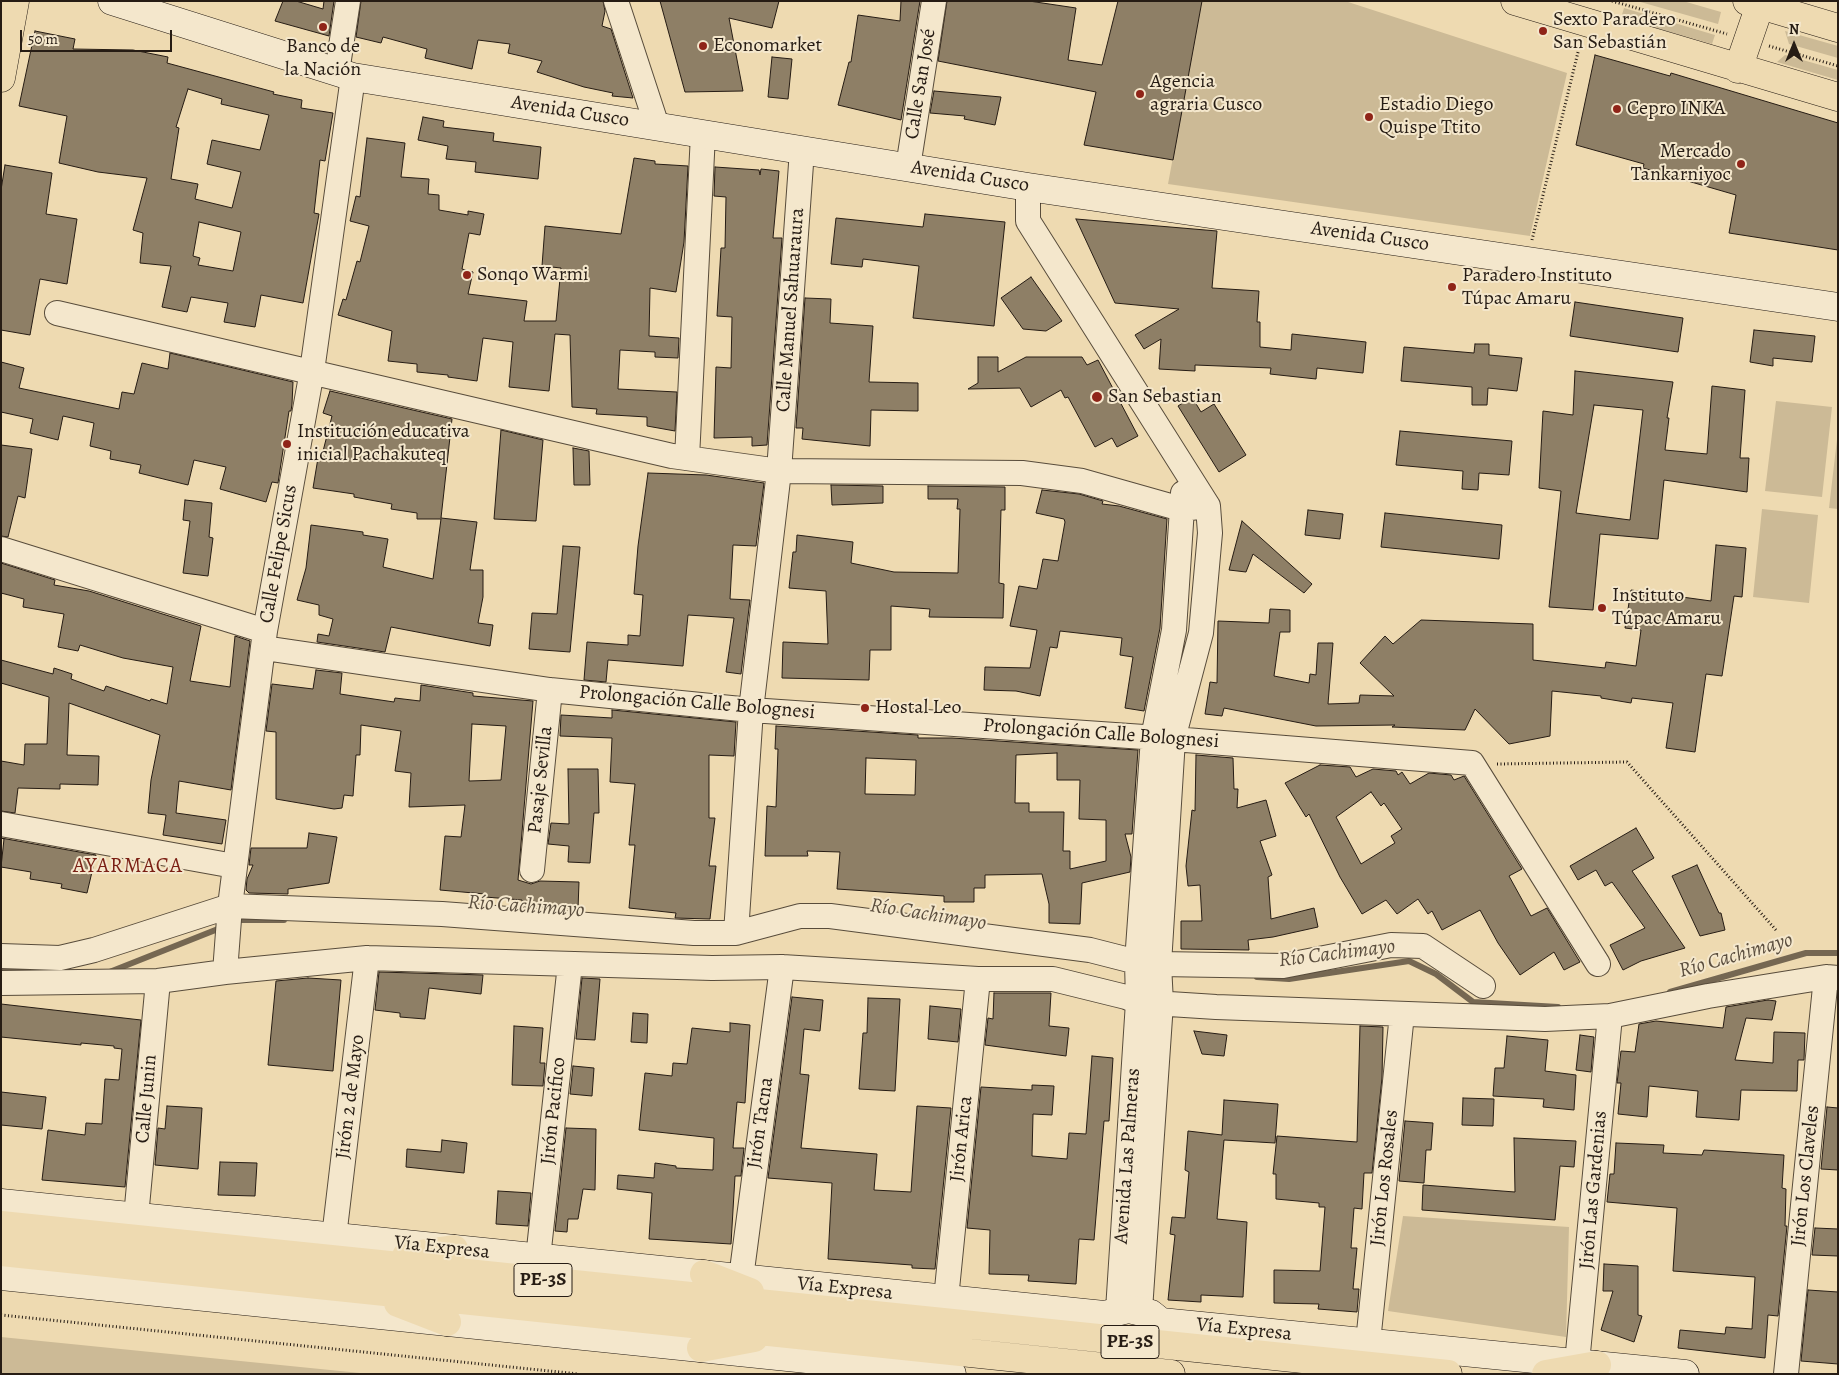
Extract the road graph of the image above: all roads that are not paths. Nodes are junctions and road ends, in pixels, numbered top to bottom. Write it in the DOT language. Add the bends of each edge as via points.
graph roads {
  1 [pos="15,1"];
  2 [pos="112,1"];
  3 [pos="348,1"];
  4 [pos="616,1"];
  5 [pos="934,1"];
  6 [pos="1515,1"];
  7 [pos="1754,3"];
  8 [pos="1838,28"];
  9 [pos="1738,69"];
  10 [pos="345,74"];
  11 [pos="1,78"];
  12 [pos="1838,97"];
  13 [pos="657,126"];
  14 [pos="703,134"];
  15 [pos="802,150"];
  16 [pos="908,168"];
  17 [pos="1028,187"];
  18 [pos="1838,307"];
  19 [pos="57,313"];
  20 [pos="312,371"];
  21 [pos="687,458"];
  22 [pos="779,470"];
  23 [pos="1185,471"];
  24 [pos="1208,506"];
  25 [pos="1181,509"];
  26 [pos="1,549"];
  27 [pos="1174,630"];
  28 [pos="1201,633"];
  29 [pos="265,639"];
  30 [pos="550,690"];
  31 [pos="751,710"];
  32 [pos="1163,738"];
  33 [pos="1,824"];
  34 [pos="234,866"];
  35 [pos="532,870"];
  36 [pos="230,906"];
  37 [pos="736,933"];
  38 [pos="1,956"];
  39 [pos="367,958"];
  40 [pos="570,964"];
  41 [pos="1598,964"];
  42 [pos="782,967"];
  43 [pos="225,972"];
  44 [pos="1832,978"];
  45 [pos="978,979"];
  46 [pos="158,982"];
  47 [pos="1,984"];
  48 [pos="1149,984"];
  49 [pos="1483,986"];
  50 [pos="1402,1014"];
  51 [pos="1610,1016"];
  52 [pos="1,1203"];
  53 [pos="136,1217"];
  54 [pos="1,1225"];
  55 [pos="334,1237"];
  56 [pos="454,1249"];
  57 [pos="1,1252"];
  58 [pos="538,1258"];
  59 [pos="367,1262"];
  60 [pos="704,1274"];
  61 [pos="1,1276"];
  62 [pos="741,1278"];
  63 [pos="364,1290"];
  64 [pos="946,1299"];
  65 [pos="781,1305"];
  66 [pos="1130,1314"];
  67 [pos="447,1322"];
  68 [pos="780,1332"];
  69 [pos="1085,1337"];
  70 [pos="1368,1342"];
  71 [pos="1175,1346"];
  72 [pos="701,1348"];
  73 [pos="1587,1364"];
  74 [pos="1082,1369"];
  75 [pos="952,1374"];
  76 [pos="1172,1374"];
  77 [pos="1448,1374"];
  78 [pos="1546,1374"];
  79 [pos="1685,1374"];
  80 [pos="1786,1374"];
  1 -- 11 [label="main road"];
  2 -- 10 [label="main road, Avenida Cusco"];
  3 -- 10 [label="street, Calle Felipe Sicus"];
  4 -- 13 [label="street"];
  5 -- 16 [label="street, Calle San José"];
  6 -- 9 [label="main road"];
  7 -- 8 [label="main road"];
  7 -- 9 [label="main road"];
  9 -- 12 [label="main road"];
  10 -- 13 [label="main road, Avenida Cusco"];
  10 -- 20 [label="street, Calle Felipe Sicus"];
  13 -- 14 [label="main road, Avenida Cusco"];
  14 -- 15 [label="main road, Avenida Cusco"];
  14 -- 21 [label="street"];
  15 -- 16 [label="main road, Avenida Cusco"];
  15 -- 22 [label="street, Calle Manuel Sahuaraura"];
  16 -- 17 [label="main road, Avenida Cusco"];
  17 -- 18 [label="main road, Avenida Cusco"];
  17 -- 23 [label="street" via="1028,221"];
  19 -- 20 [label="street"];
  20 -- 21 [label="street"];
  20 -- 29 [label="street, Calle Felipe Sicus"];
  21 -- 22 [label="street"];
  22 -- 25 [label="street" via="1022,473 1082,481"];
  22 -- 31 [label="street, Calle Manuel Sahuaraura"];
  23 -- 24 [label="street"];
  23 -- 25 [label="street"];
  24 -- 25 [label="street"];
  24 -- 28 [label="street" via="1210,533"];
  25 -- 27 [label="street"];
  26 -- 29 [label="street, Prolongación Calle Bolognesi"];
  27 -- 28 [label="street"];
  27 -- 32 [label="street"];
  28 -- 32 [label="street"];
  29 -- 30 [label="street, Prolongación Calle Bolognesi"];
  29 -- 34 [label="street, Calle Felipe Sicus"];
  30 -- 31 [label="street, Prolongación Calle Bolognesi"];
  30 -- 35 [label="street, Pasaje Sevilla"];
  31 -- 32 [label="street, Prolongación Calle Bolognesi"];
  31 -- 37 [label="street, Calle Manuel Sahuaraura"];
  32 -- 41 [label="street, Prolongación Calle Bolognesi" via="1472,763"];
  32 -- 48 [label="street, Avenida Las Palmeras"];
  33 -- 34 [label="street"];
  34 -- 36 [label="street, Calle Felipe Sicus"];
  36 -- 37 [label="street" via="442,914 694,933"];
  36 -- 38 [label="street" via="60,958"];
  36 -- 43 [label="street, Calle Felipe Sicus"];
  37 -- 48 [label="street" via="800,916 830,916 1090,950"];
  39 -- 40 [label="street"];
  39 -- 43 [label="street"];
  39 -- 55 [label="street, Jirón 2 de Mayo"];
  40 -- 42 [label="street"];
  40 -- 58 [label="street, Jirón Pacifico"];
  42 -- 45 [label="street"];
  42 -- 62 [label="street, Jirón Tacna"];
  43 -- 46 [label="street"];
  44 -- 51 [label="street" via="1708,996"];
  44 -- 80 [label="street, Jirón Los Claveles"];
  45 -- 48 [label="street" via="1053,980 1126,997"];
  45 -- 64 [label="street, Jirón Arica"];
  46 -- 47 [label="street"];
  46 -- 53 [label="street, Calle Junin"];
  48 -- 49 [label="street" via="1283,966 1391,945 1424,946"];
  48 -- 50 [label="street" via="1216,1007"];
  48 -- 66 [label="street, Avenida Las Palmeras"];
  50 -- 51 [label="street" via="1545,1019"];
  50 -- 70 [label="street, Jirón Los Rosales"];
  51 -- 73 [label="street, Jirón Las Gardenias"];
  52 -- 53 [label="main road, Vía Expresa / PE-3S"];
  53 -- 55 [label="main road, Vía Expresa / PE-3S"];
  54 -- 59 [label="main road, Vía Expresa / PE-3S"];
  55 -- 56 [label="main road, Vía Expresa / PE-3S"];
  56 -- 58 [label="main road, Vía Expresa / PE-3S"];
  56 -- 59 [label="main road"];
  57 -- 63 [label="main road, PE-3S"];
  58 -- 60 [label="main road, Vía Expresa / PE-3S"];
  59 -- 65 [label="main road, Vía Expresa / PE-3S"];
  60 -- 62 [label="main road, Vía Expresa / PE-3S"];
  60 -- 65 [label="main road"];
  61 -- 67 [label="main road"];
  62 -- 64 [label="main road, Vía Expresa / PE-3S"];
  63 -- 67 [label="main road"];
  63 -- 68 [label="main road, PE-3S"];
  64 -- 66 [label="main road, Vía Expresa / PE-3S"];
  65 -- 69 [label="main road, Vía Expresa / PE-3S"];
  66 -- 69 [label="main road" via="1093,1324"];
  66 -- 70 [label="main road, Vía Expresa / PE-3S"];
  66 -- 71 [label="main road" via="1170,1333"];
  67 -- 72 [label="main road"];
  68 -- 72 [label="main road"];
  68 -- 74 [label="main road, PE-3S"];
  69 -- 71 [label="main road, Vía Expresa / PE-3S"];
  69 -- 74 [label="main road" via="1081,1350"];
  70 -- 73 [label="main road, Vía Expresa / PE-3S"];
  71 -- 76 [label="main road"];
  71 -- 77 [label="main road, Vía Expresa / PE-3S"];
  72 -- 75 [label="main road"];
  73 -- 78 [label="main road"];
  73 -- 79 [label="main road, Vía Expresa / PE-3S"];
  74 -- 76 [label="main road, PE-3S"];
}
